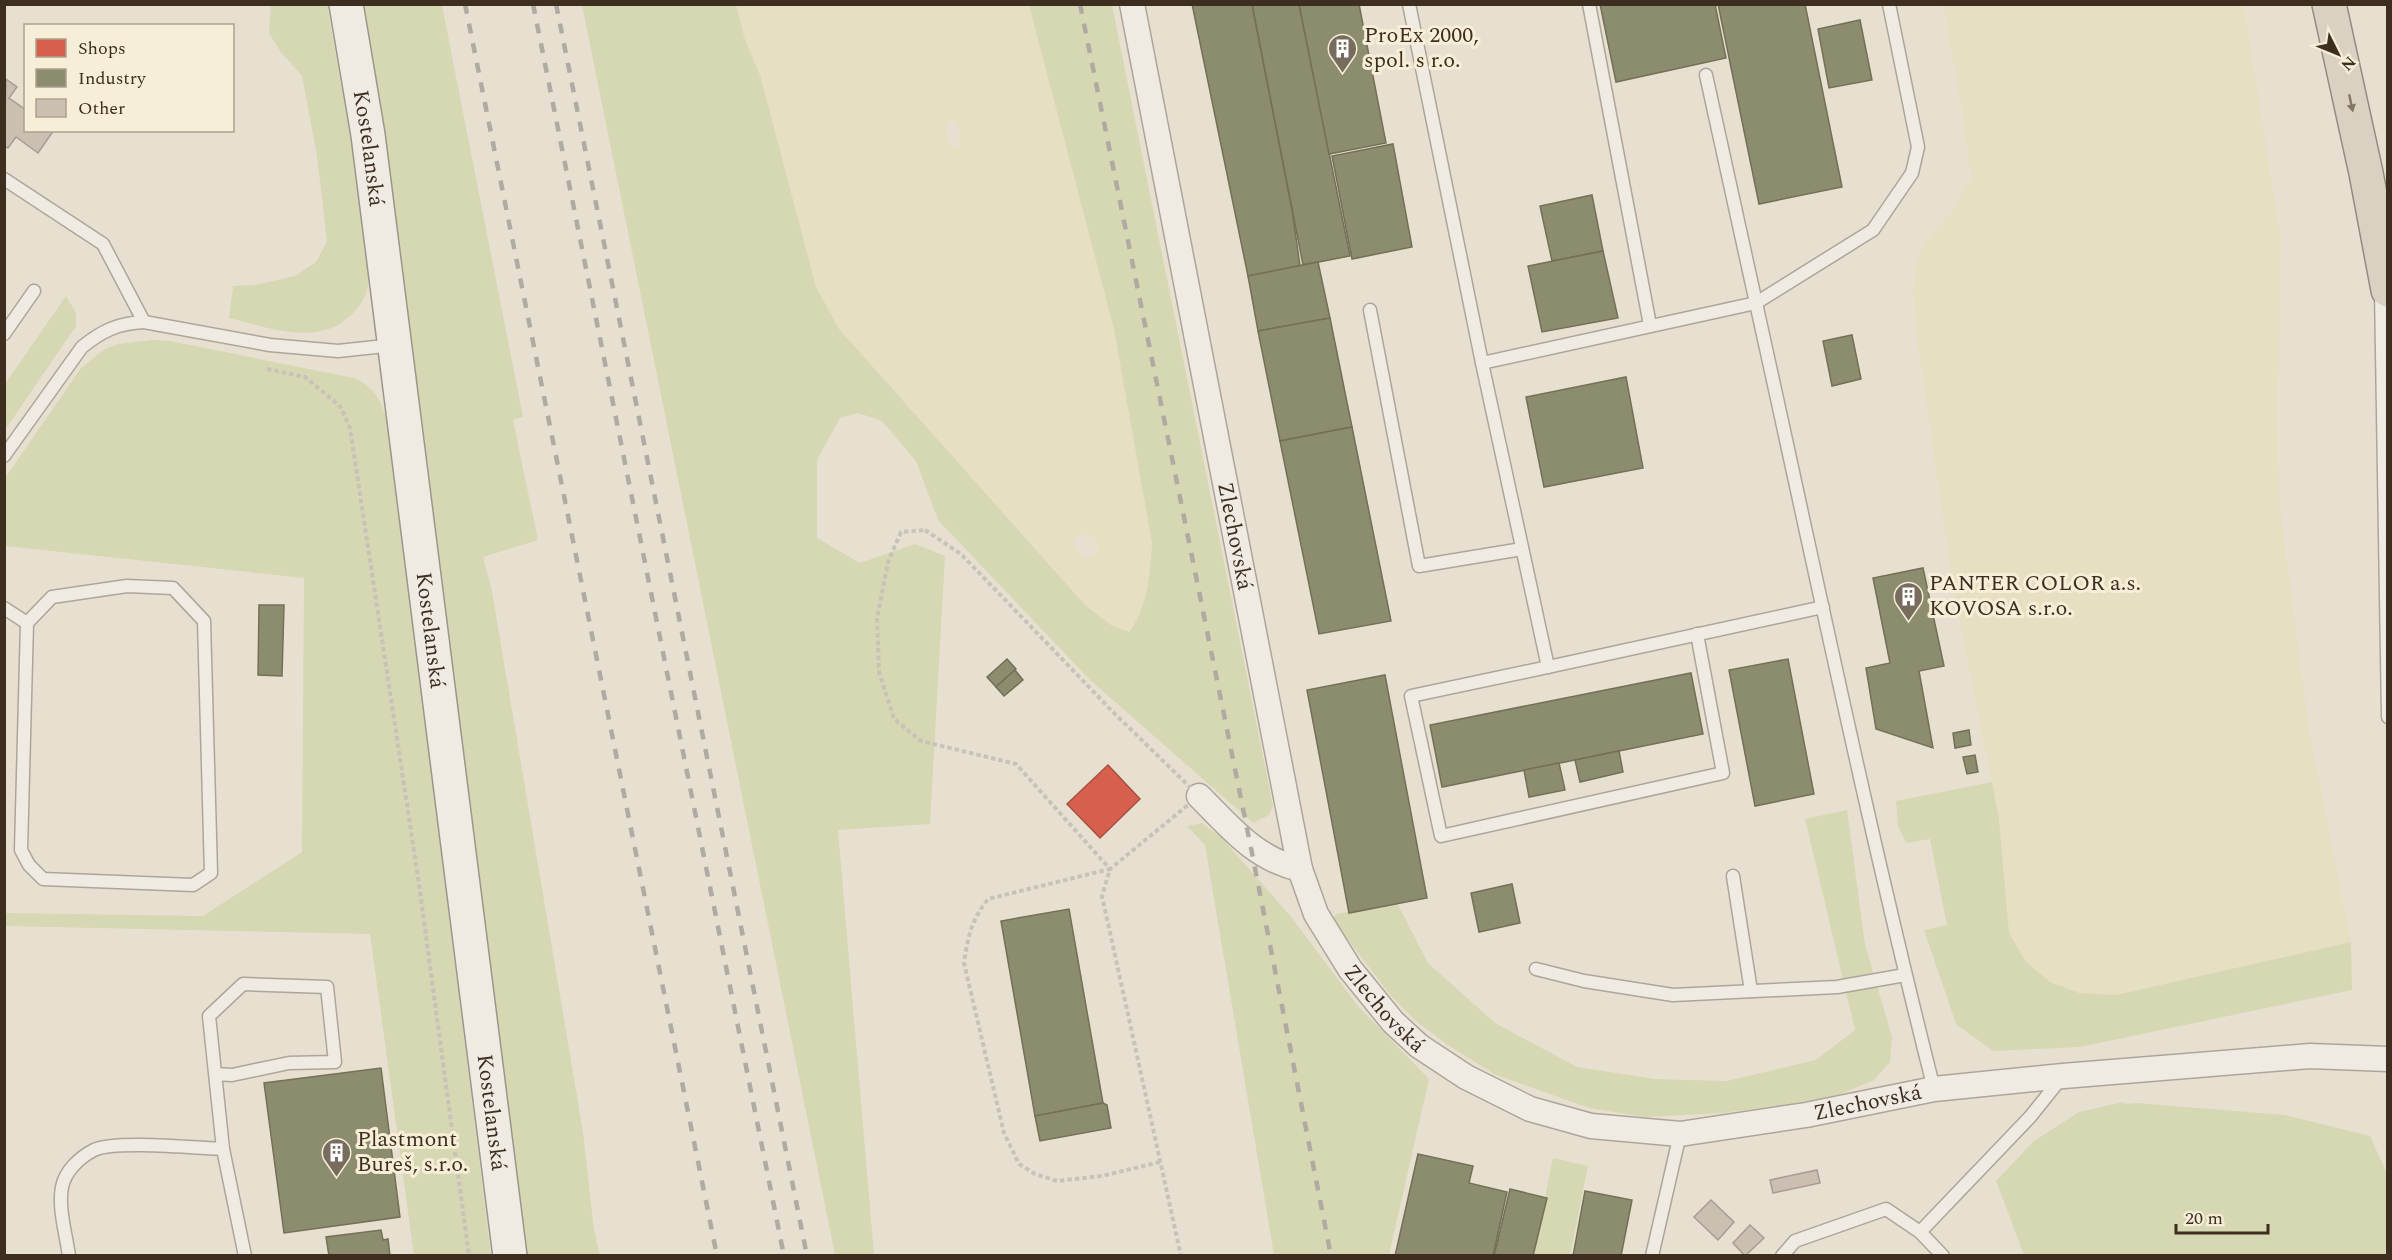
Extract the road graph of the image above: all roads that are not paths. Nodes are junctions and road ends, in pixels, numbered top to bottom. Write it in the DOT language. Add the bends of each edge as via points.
graph roads {
  1 [pos="346,4"];
  2 [pos="1132,4"];
  3 [pos="1409,4"];
  4 [pos="1589,4"];
  5 [pos="1889,4"];
  6 [pos="2329,4"];
  7 [pos="1706,75"];
  8 [pos="2366,173"];
  9 [pos="4,178"];
  10 [pos="2388,290"];
  11 [pos="34,291"];
  12 [pos="1756,303"];
  13 [pos="1370,310"];
  14 [pos="144,322"];
  15 [pos="1650,325"];
  16 [pos="4,334"];
  17 [pos="395,345"];
  18 [pos="1482,363"];
  19 [pos="4,456"];
  20 [pos="1522,549"];
  21 [pos="1823,606"];
  22 [pos="4,608"];
  23 [pos="27,623"];
  24 [pos="1697,634"];
  25 [pos="1548,667"];
  26 [pos="2388,717"];
  27 [pos="1199,796"];
  28 [pos="1300,869"];
  29 [pos="1733,876"];
  30 [pos="1536,969"];
  31 [pos="1905,975"];
  32 [pos="1751,991"];
  33 [pos="2388,1059"];
  34 [pos="216,1074"];
  35 [pos="2063,1076"];
  36 [pos="1934,1089"];
  37 [pos="1680,1134"];
  38 [pos="223,1149"];
  39 [pos="1920,1232"];
  40 [pos="69,1256"];
  41 [pos="245,1256"];
  42 [pos="510,1256"];
  43 [pos="1652,1256"];
  44 [pos="1782,1256"];
  45 [pos="1943,1256"];
  1 -- 17 [label="main road, Kostelanská" via="368,135"];
  2 -- 28 [label="street, Zlechovská"];
  3 -- 18 [label="lane"];
  4 -- 15 [label="lane"];
  5 -- 12 [label="lane" via="1918,147 1912,173 1873,230"];
  6 -- 8 [label="highway, one-way"];
  7 -- 12 [label="lane"];
  8 -- 10 [label="highway"];
  8 -- 26 [label="lane" via="2382,296"];
  9 -- 14 [label="lane" via="103,244"];
  11 -- 16 [label="lane"];
  12 -- 15 [label="lane"];
  12 -- 21 [label="lane"];
  13 -- 20 [label="lane" via="1419,566"];
  14 -- 17 [label="lane" via="270,345 338,351"];
  14 -- 19 [label="lane" via="115,326 82,347"];
  15 -- 18 [label="lane"];
  17 -- 42 [label="main road, Kostelanská"];
  18 -- 20 [label="lane"];
  20 -- 25 [label="lane"];
  21 -- 24 [label="lane"];
  21 -- 31 [label="lane"];
  22 -- 23 [label="lane"];
  23 -- 23 [label="lane" via="52,597 127,586 173,588 204,621 211,873 192,885 89,881 44,879 29,865 21,850"];
  24 -- 25 [label="lane"];
  24 -- 25 [label="lane" via="1723,773 1442,836 1411,696"];
  27 -- 28 [label="street" via="1251,848 1284,866"];
  28 -- 37 [label="street, Zlechovská" via="1316,914 1350,969 1393,1022 1419,1046 1466,1077 1530,1109 1591,1126"];
  29 -- 32 [label="lane"];
  30 -- 32 [label="lane" via="1673,995"];
  31 -- 32 [label="lane" via="1837,987"];
  31 -- 36 [label="lane"];
  33 -- 35 [label="street, Zlechovská" via="2310,1056"];
  34 -- 34 [label="lane" via="209,1016 243,984 327,987 335,1062 289,1063 232,1075"];
  34 -- 38 [label="lane"];
  35 -- 36 [label="street, Zlechovská"];
  35 -- 39 [label="lane" via="2030,1117"];
  36 -- 37 [label="street, Zlechovská" via="1806,1115"];
  37 -- 43 [label="lane"];
  38 -- 40 [label="lane" via="117,1146 88,1154 68,1172 62,1184"];
  38 -- 41 [label="lane"];
  39 -- 44 [label="lane" via="1886,1209 1795,1241"];
  39 -- 45 [label="lane"];
}
